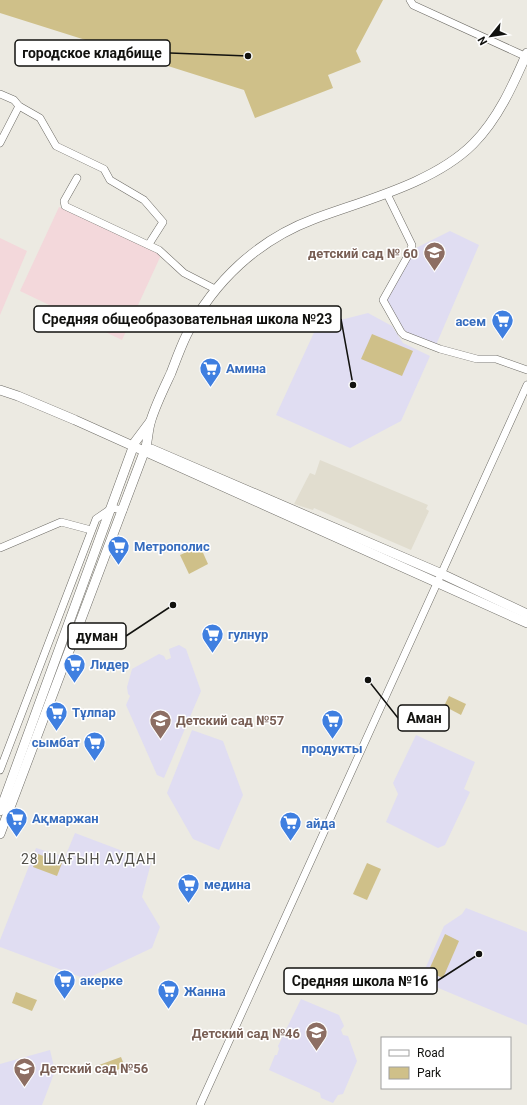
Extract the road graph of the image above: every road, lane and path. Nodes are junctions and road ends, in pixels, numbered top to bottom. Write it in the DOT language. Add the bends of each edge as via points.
graph roads {
  1 [pos="410,0"];
  2 [pos="526,56"];
  3 [pos="0,94"];
  4 [pos="19,106"];
  5 [pos="0,143"];
  6 [pos="77,178"];
  7 [pos="387,194"];
  8 [pos="150,244"];
  9 [pos="215,289"];
  10 [pos="527,370"];
  11 [pos="0,385"];
  12 [pos="527,385"];
  13 [pos="0,390"];
  14 [pos="37,402"];
  15 [pos="151,421"];
  16 [pos="135,444"];
  17 [pos="145,450"];
  18 [pos="112,508"];
  19 [pos="123,510"];
  20 [pos="91,530"];
  21 [pos="0,548"];
  22 [pos="440,579"];
  23 [pos="527,614"];
  24 [pos="527,622"];
  25 [pos="0,770"];
  26 [pos="7,793"];
  27 [pos="0,811"];
  28 [pos="0,834"];
  29 [pos="200,1105"];
  1 -- 2 [label="street" via="414,5"];
  2 -- 7 [label="main road" via="489,126 473,144 425,176"];
  3 -- 4 [label="street" via="14,100"];
  4 -- 5 [label="street"];
  4 -- 8 [label="street" via="41,120 56,146 104,169 110,180 144,200 163,222"];
  6 -- 8 [label="street" via="64,201 65,206"];
  7 -- 9 [label="main road" via="290,228 243,260"];
  7 -- 10 [label="street" via="412,245 383,300 404,335 447,351 477,359 496,359"];
  8 -- 9 [label="street" via="184,273"];
  9 -- 15 [label="main road" via="187,334"];
  11 -- 14 [label="main road"];
  12 -- 22 [label="street"];
  13 -- 14 [label="main road"];
  14 -- 16 [label="main road"];
  15 -- 16 [label="main road"];
  15 -- 17 [label="main road"];
  16 -- 17 [label="main road"];
  16 -- 18 [label="main road"];
  17 -- 19 [label="main road"];
  17 -- 22 [label="main road"];
  18 -- 19 [label="street"];
  18 -- 20 [label="street" via="96,519"];
  18 -- 26 [label="main road"];
  19 -- 26 [label="main road"];
  20 -- 21 [label="street" via="61,522"];
  20 -- 25 [label="street"];
  22 -- 23 [label="main road"];
  22 -- 24 [label="main road"];
  22 -- 29 [label="street"];
  26 -- 27 [label="main road"];
  26 -- 28 [label="main road"];
}
